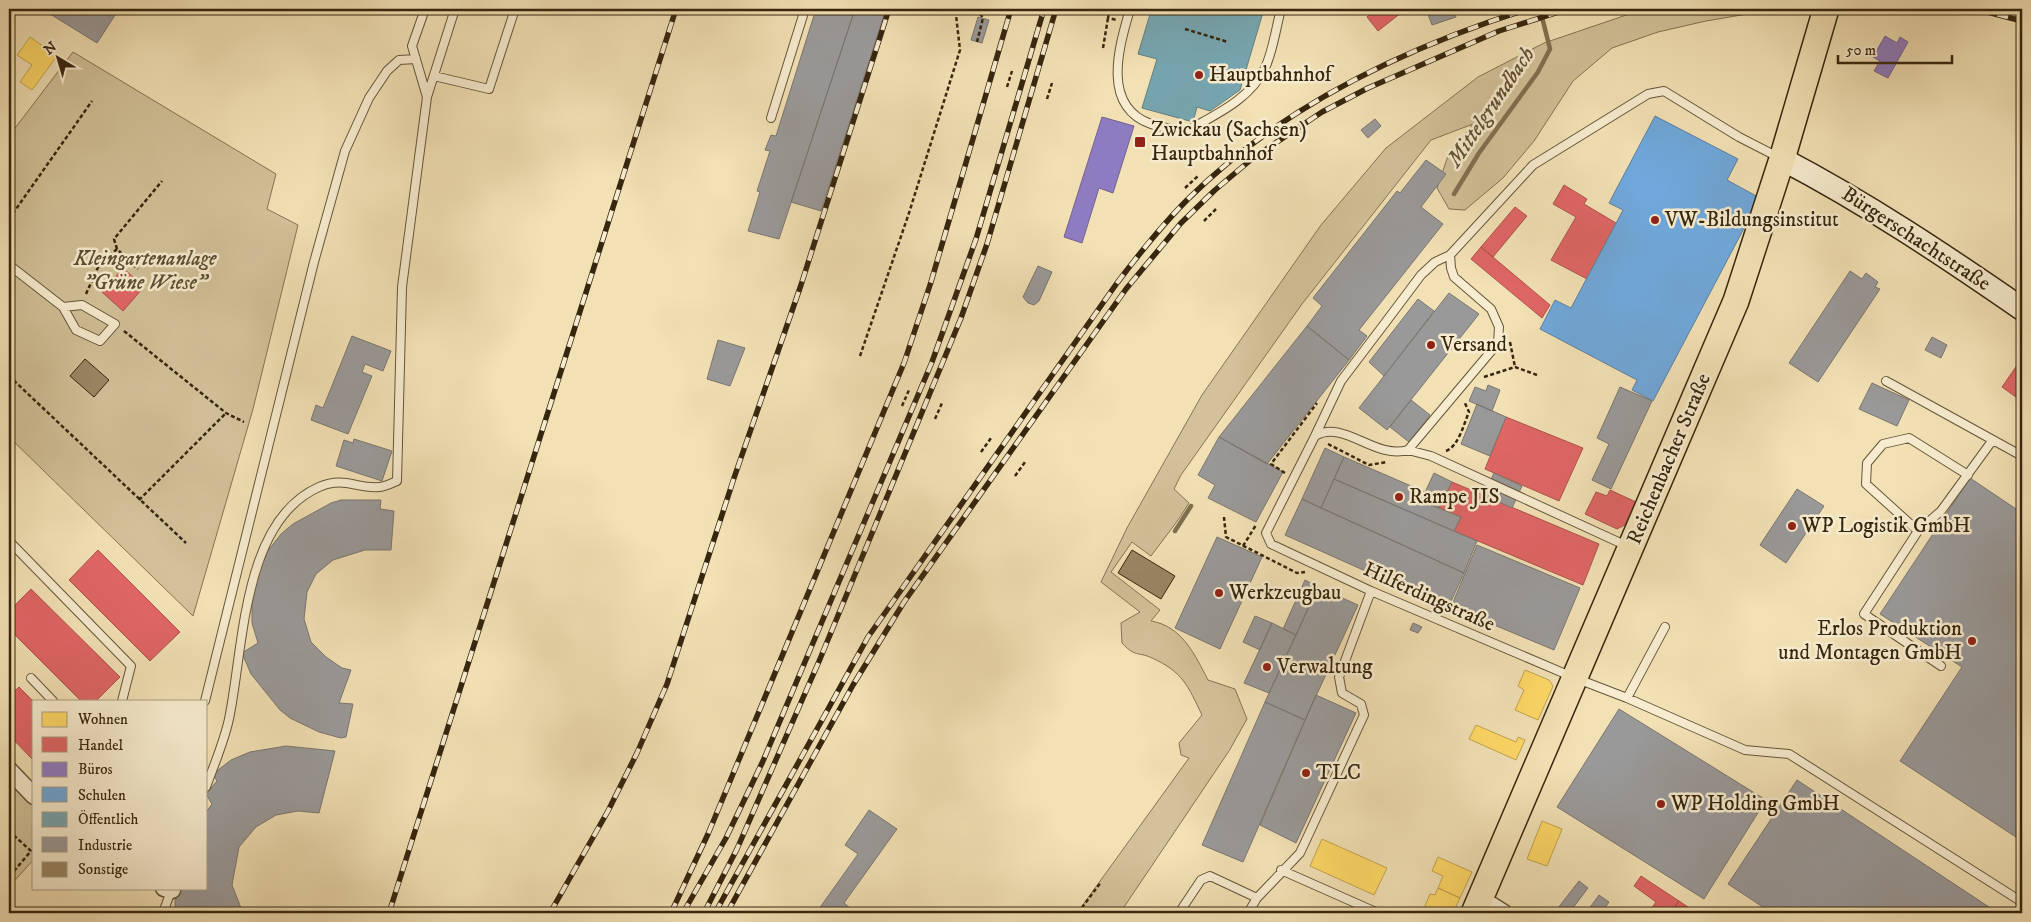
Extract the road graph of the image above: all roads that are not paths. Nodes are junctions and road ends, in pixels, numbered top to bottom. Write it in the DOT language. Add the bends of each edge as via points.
graph roads {
  1 [pos="425,9"];
  2 [pos="455,9"];
  3 [pos="515,9"];
  4 [pos="805,9"];
  5 [pos="1130,9"];
  6 [pos="1281,9"];
  7 [pos="1826,9"];
  8 [pos="416,59"];
  9 [pos="434,76"];
  10 [pos="427,97"];
  11 [pos="771,118"];
  12 [pos="1782,159"];
  13 [pos="1450,255"];
  14 [pos="9,264"];
  15 [pos="62,307"];
  16 [pos="2022,309"];
  17 [pos="1886,381"];
  18 [pos="1315,436"];
  19 [pos="1992,441"];
  20 [pos="1408,450"];
  21 [pos="2022,456"];
  22 [pos="1968,475"];
  23 [pos="1918,531"];
  24 [pos="9,541"];
  25 [pos="1631,548"];
  26 [pos="1371,591"];
  27 [pos="1665,627"];
  28 [pos="1941,666"];
  29 [pos="31,678"];
  30 [pos="1575,678"];
  31 [pos="1627,698"];
  32 [pos="52,700"];
  33 [pos="122,700"];
  34 [pos="205,700"];
  35 [pos="9,770"];
  36 [pos="208,782"];
  37 [pos="32,794"];
  38 [pos="1281,870"];
  39 [pos="169,890"];
  40 [pos="1257,898"];
  41 [pos="2022,902"];
  42 [pos="1477,906"];
  43 [pos="163,913"];
  44 [pos="1179,913"];
  45 [pos="1248,913"];
  46 [pos="1378,913"];
  47 [pos="1504,913"];
  1 -- 8 [label="lane" via="412,46"];
  2 -- 9 [label="lane"];
  3 -- 9 [label="lane" via="489,89"];
  4 -- 11 [label="lane"];
  5 -- 6 [label="lane" via="1118,60 1118,88 1124,103 1137,117 1151,124 1185,132 1250,91 1266,67"];
  7 -- 12 [label="main road, Reichenbacher Straße"];
  8 -- 10 [label="lane"];
  8 -- 34 [label="lane" via="400,60 387,71 369,98 345,151 309,280"];
  9 -- 10 [label="lane"];
  10 -- 36 [label="lane" via="402,287 397,481 379,487 344,481 320,487 292,504 270,534 254,572 229,721"];
  12 -- 13 [label="lane" via="1664,91 1648,94 1533,165"];
  12 -- 16 [label="main road, Bürgerschachtstraße" via="1847,194"];
  12 -- 25 [label="main road, Reichenbacher Straße" via="1736,301"];
  13 -- 18 [label="lane" via="1435,262 1421,275 1379,330 1342,381"];
  13 -- 20 [label="lane" via="1454,277 1492,309 1499,327 1498,343"];
  14 -- 15 [label="lane"];
  15 -- 15 [label="lane" via="82,305 116,324 100,341 76,330"];
  17 -- 19 [label="lane"];
  18 -- 20 [label="lane" via="1324,430 1339,432 1386,452"];
  18 -- 26 [label="lane, Hilferdingstraße" via="1266,533 1271,544"];
  19 -- 21 [label="lane"];
  19 -- 22 [label="lane"];
  20 -- 25 [label="lane" via="1431,456"];
  22 -- 23 [label="lane" via="1941,512"];
  22 -- 23 [label="lane" via="1909,438 1883,444 1867,463 1866,484"];
  23 -- 28 [label="lane" via="1864,614"];
  24 -- 33 [label="lane" via="131,666"];
  25 -- 30 [label="main road, Reichenbacher Straße"];
  26 -- 30 [label="lane, Hilferdingstraße"];
  26 -- 38 [label="lane" via="1339,677 1342,693 1360,704 1364,715 1300,852"];
  27 -- 31 [label="lane"];
  29 -- 32 [label="lane"];
  30 -- 31 [label="lane, Hilferdingstraße"];
  30 -- 42 [label="main road, Reichenbacher Straße"];
  31 -- 41 [label="lane, Hilferdingstraße" via="1745,750 1789,754"];
  35 -- 37 [label="street"];
  38 -- 40 [label="lane"];
  38 -- 46 [label="lane"];
  39 -- 43 [label="lane"];
  40 -- 44 [label="lane" via="1210,876 1201,880"];
  40 -- 45 [label="lane"];
  42 -- 47 [label="street, Reichenbacher Straße"];
}
